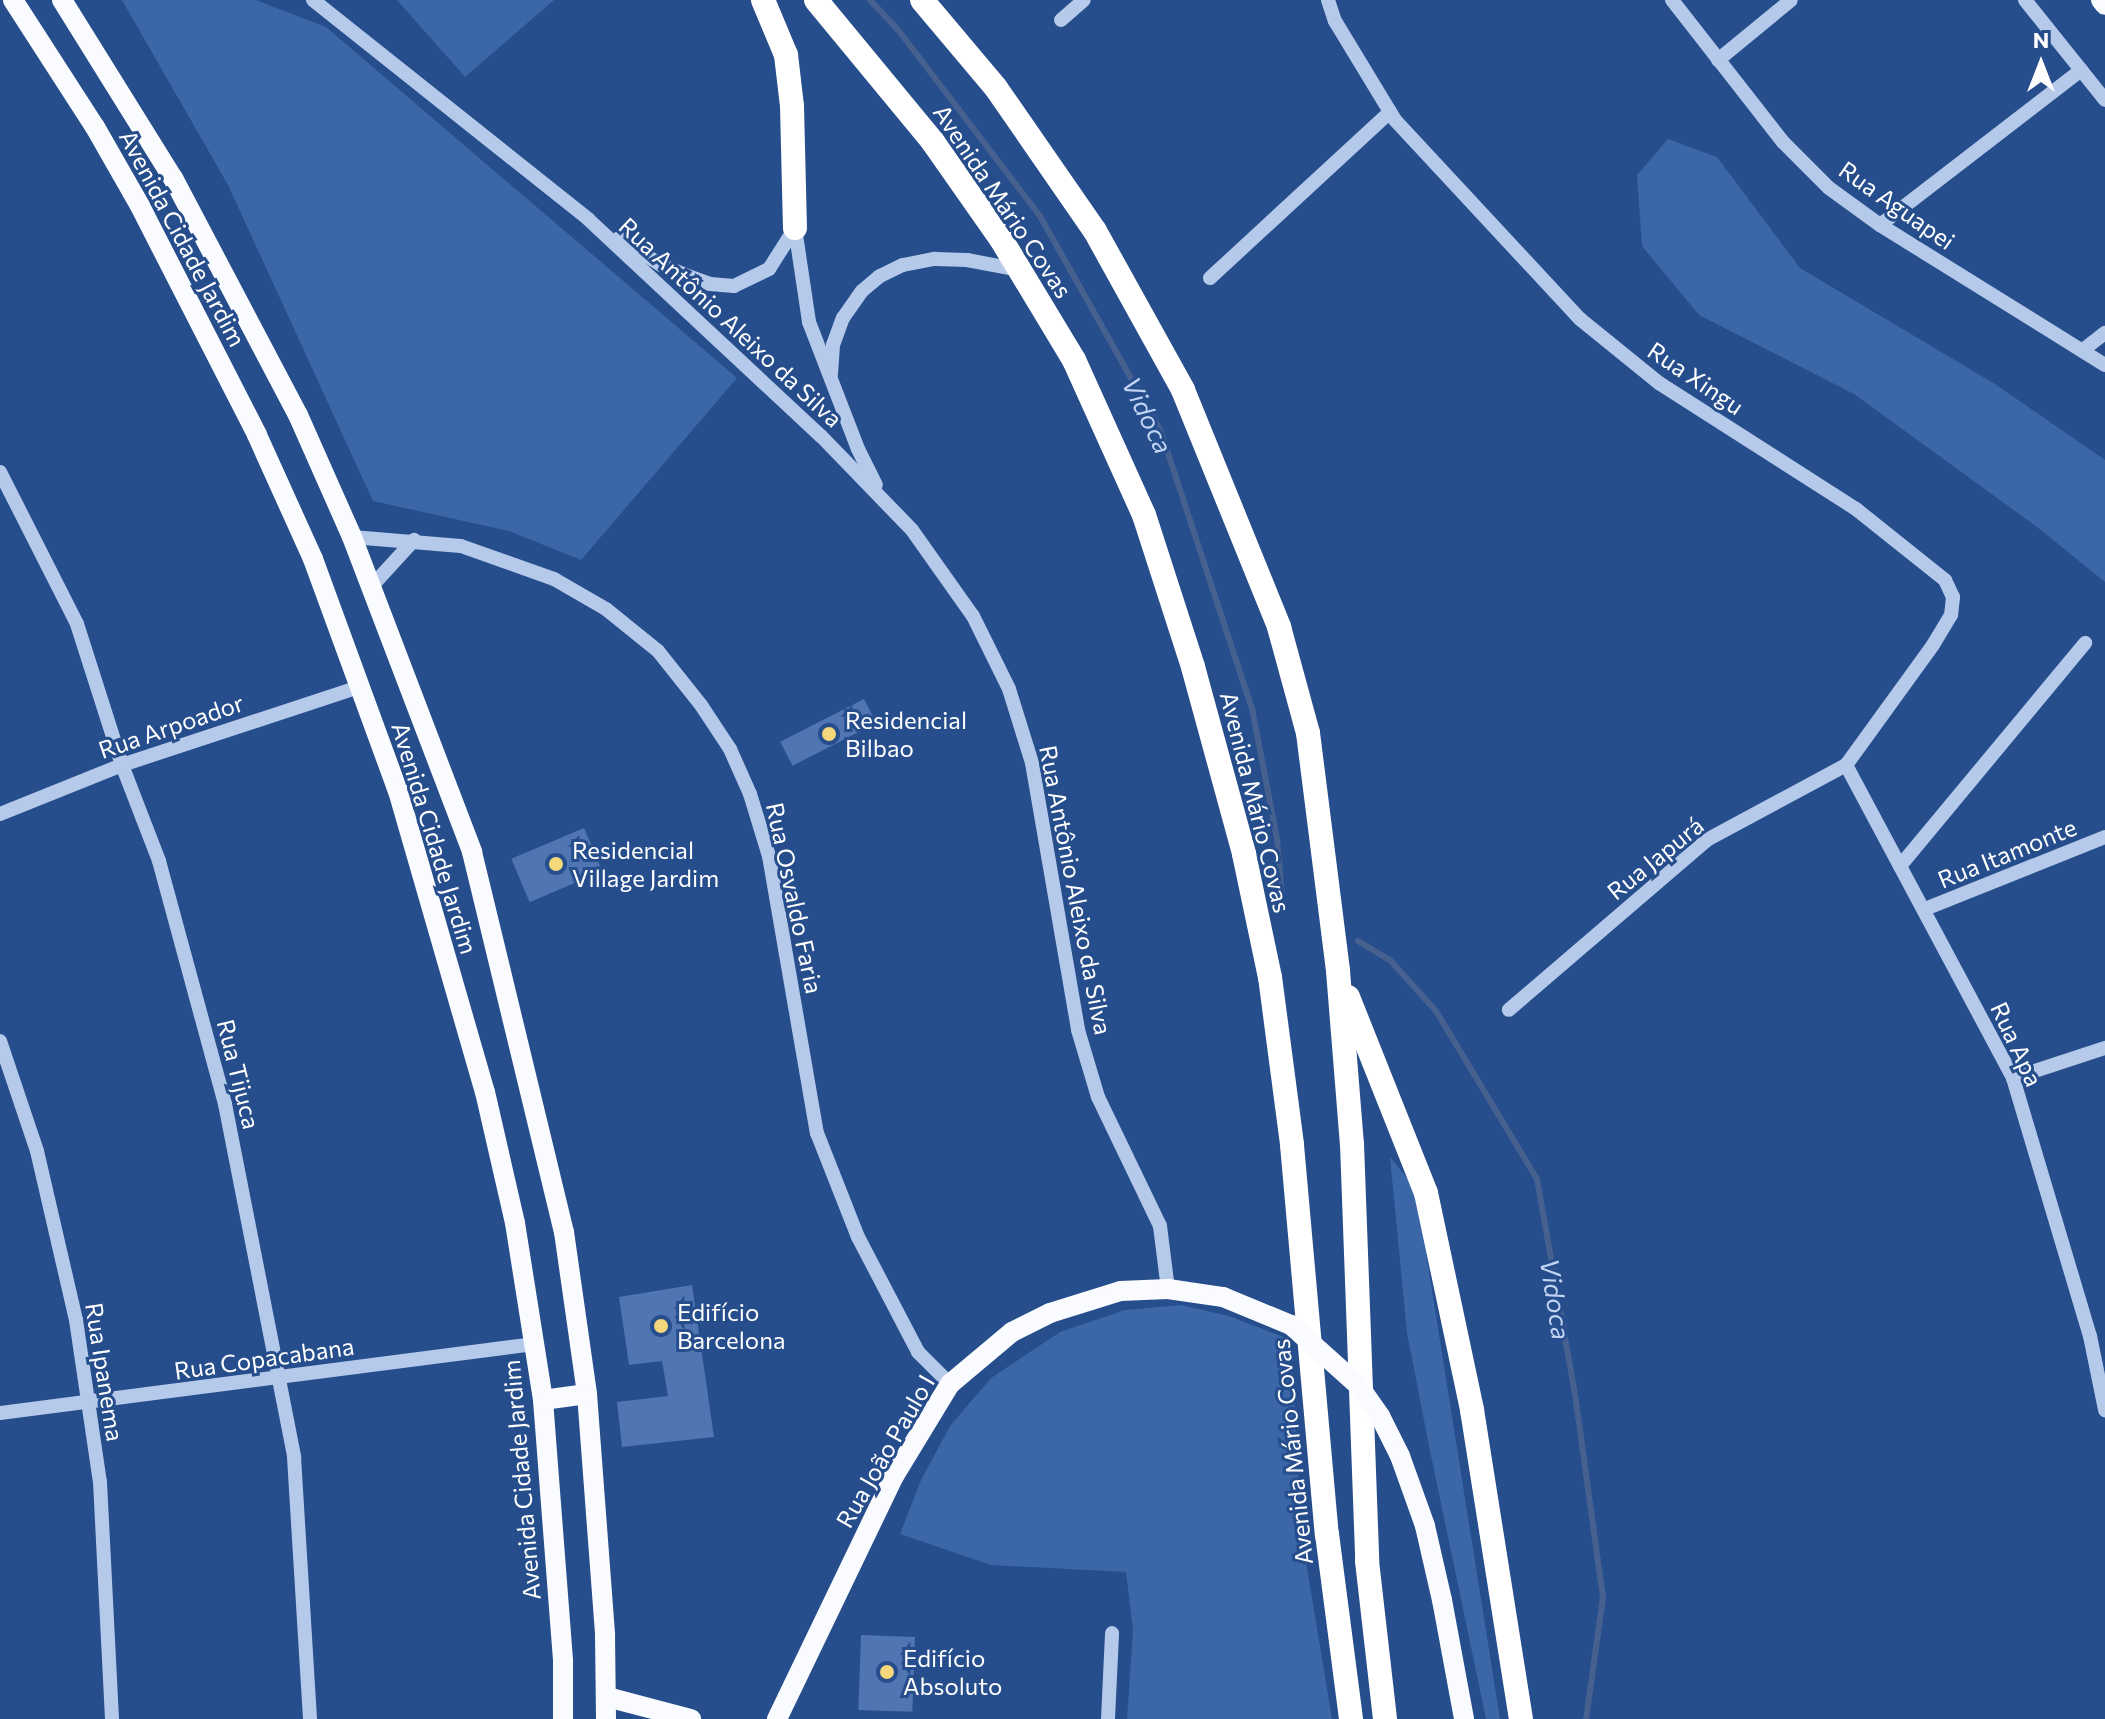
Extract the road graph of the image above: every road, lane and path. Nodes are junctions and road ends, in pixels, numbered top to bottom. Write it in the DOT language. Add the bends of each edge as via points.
graph roads {
  1 [pos="13,0"];
  2 [pos="62,0"];
  3 [pos="313,0"];
  4 [pos="763,0"];
  5 [pos="816,0"];
  6 [pos="922,0"];
  7 [pos="1084,0"];
  8 [pos="1328,0"];
  9 [pos="1672,0"];
  10 [pos="1791,0"];
  11 [pos="2025,0"];
  12 [pos="2101,0"];
  13 [pos="2105,5"];
  14 [pos="1061,20"];
  15 [pos="1718,60"];
  16 [pos="2081,70"];
  17 [pos="2105,100"];
  18 [pos="1390,112"];
  19 [pos="588,219"];
  20 [pos="1880,225"];
  21 [pos="795,228"];
  22 [pos="1020,270"];
  23 [pos="1210,278"];
  24 [pos="2105,333"];
  25 [pos="2083,350"];
  26 [pos="2105,365"];
  27 [pos="831,382"];
  28 [pos="0,472"];
  29 [pos="883,500"];
  30 [pos="352,537"];
  31 [pos="414,540"];
  32 [pos="371,587"];
  33 [pos="2085,643"];
  34 [pos="359,687"];
  35 [pos="122,765"];
  36 [pos="1846,765"];
  37 [pos="0,814"];
  38 [pos="2105,837"];
  39 [pos="1900,866"];
  40 [pos="1925,909"];
  41 [pos="1338,971"];
  42 [pos="1509,1010"];
  43 [pos="0,1041"];
  44 [pos="2105,1048"];
  45 [pos="2013,1078"];
  46 [pos="1168,1289"];
  47 [pos="534,1344"];
  48 [pos="277,1379"];
  49 [pos="950,1384"];
  50 [pos="587,1394"];
  51 [pos="543,1400"];
  52 [pos="89,1404"];
  53 [pos="2105,1410"];
  54 [pos="0,1413"];
  55 [pos="1112,1633"];
  56 [pos="607,1697"];
  57 [pos="112,1719"];
  58 [pos="310,1719"];
  59 [pos="563,1719"];
  60 [pos="606,1719"];
  61 [pos="691,1719"];
  62 [pos="777,1719"];
  63 [pos="1108,1719"];
  64 [pos="1351,1719"];
  65 [pos="1385,1719"];
  66 [pos="1464,1719"];
  67 [pos="1521,1719"];
  1 -- 34 [label="main road, Avenida Cidade Jardim" via="140,206 257,435 313,559"];
  2 -- 30 [label="main road, Avenida Cidade Jardim" via="215,255 298,415"];
  3 -- 19 [label="street"];
  4 -- 21 [label="highway" via="786,55"];
  5 -- 22 [label="highway, Avenida Mário Covas" via="933,142"];
  6 -- 41 [label="highway, Avenida Mário Covas" via="996,88 1095,231 1183,390 1279,627 1308,733"];
  7 -- 14 [label="street"];
  8 -- 18 [label="street, Rua Xingu" via="1335,21"];
  9 -- 15 [label="street, Rua Aguapei"];
  10 -- 15 [label="street"];
  11 -- 16 [label="street"];
  12 -- 13 [label="main road"];
  15 -- 20 [label="street, Rua Aguapei" via="1783,142 1829,188"];
  16 -- 17 [label="street"];
  16 -- 20 [label="street"];
  18 -- 23 [label="street"];
  18 -- 36 [label="street, Rua Xingu" via="1580,319 1659,383 1856,509 1945,580 1953,597 1951,615"];
  19 -- 21 [label="street" via="661,265 710,284 734,286 769,269"];
  19 -- 29 [label="street, Rua Antônio Aleixo da Silva"];
  20 -- 25 [label="street, Rua Aguapei"];
  21 -- 27 [label="street" via="809,322"];
  22 -- 27 [label="street" via="935,259 880,276 843,318 833,345"];
  22 -- 64 [label="highway, Avenida Mário Covas" via="1074,360 1144,515 1244,854 1270,977 1292,1145 1327,1534"];
  24 -- 25 [label="street"];
  25 -- 26 [label="street, Rua Aguapei"];
  27 -- 29 [label="street"];
  28 -- 35 [label="street, Rua Tijuca" via="77,624"];
  29 -- 46 [label="street, Rua Antônio Aleixo da Silva" via="912,530 973,616 1009,689 1032,763 1078,1030 1098,1097 1160,1226"];
  30 -- 31 [label="street, Rua Osvaldo Faria"];
  30 -- 32 [label="main road, Avenida Cidade Jardim"];
  31 -- 32 [label="street"];
  31 -- 49 [label="street, Rua Osvaldo Faria" via="496,556 554,579 606,609 658,651 730,749 769,856 817,1133 858,1237 918,1352"];
  32 -- 50 [label="main road, Avenida Cidade Jardim" via="472,852 564,1232"];
  33 -- 39 [label="street"];
  34 -- 35 [label="street, Rua Arpoador"];
  34 -- 47 [label="main road, Avenida Cidade Jardim" via="398,791 485,1092 515,1223"];
  35 -- 37 [label="street, Rua Arpoador"];
  35 -- 48 [label="street, Rua Tijuca" via="159,861 225,1104"];
  36 -- 39 [label="street, Rua Apa"];
  36 -- 42 [label="street, Rua Japurá" via="1707,840"];
  38 -- 40 [label="street, Rua Itamonte"];
  39 -- 40 [label="street, Rua Apa"];
  40 -- 45 [label="street, Rua Apa"];
  41 -- 65 [label="highway, Avenida Mário Covas" via="1352,1144 1367,1561"];
  41 -- 67 [label="highway" via="1426,1193 1472,1410"];
  43 -- 52 [label="street, Rua Ipanema" via="54,1219"];
  44 -- 45 [label="street"];
  45 -- 53 [label="street, Rua Apa" via="2090,1336"];
  46 -- 49 [label="main road, Rua João Paulo I" via="1120,1291 1050,1313 1012,1332"];
  46 -- 66 [label="main road, Rua João Paulo I, bridge" via="1223,1297 1291,1325 1359,1386 1380,1416 1425,1526"];
  47 -- 48 [label="street, Rua Copacabana"];
  47 -- 51 [label="main road, Avenida Cidade Jardim"];
  48 -- 52 [label="street, Rua Copacabana"];
  48 -- 58 [label="street, Rua Tijuca" via="294,1457"];
  49 -- 62 [label="main road, Rua João Paulo I" via="894,1476"];
  50 -- 51 [label="main road"];
  50 -- 56 [label="main road, Avenida Cidade Jardim"];
  51 -- 59 [label="main road, Avenida Cidade Jardim"];
  52 -- 54 [label="street, Rua Copacabana"];
  52 -- 57 [label="street, Rua Ipanema" via="107,1570"];
  55 -- 63 [label="street"];
  56 -- 60 [label="main road, Avenida Cidade Jardim"];
  56 -- 61 [label="main road"];
}
